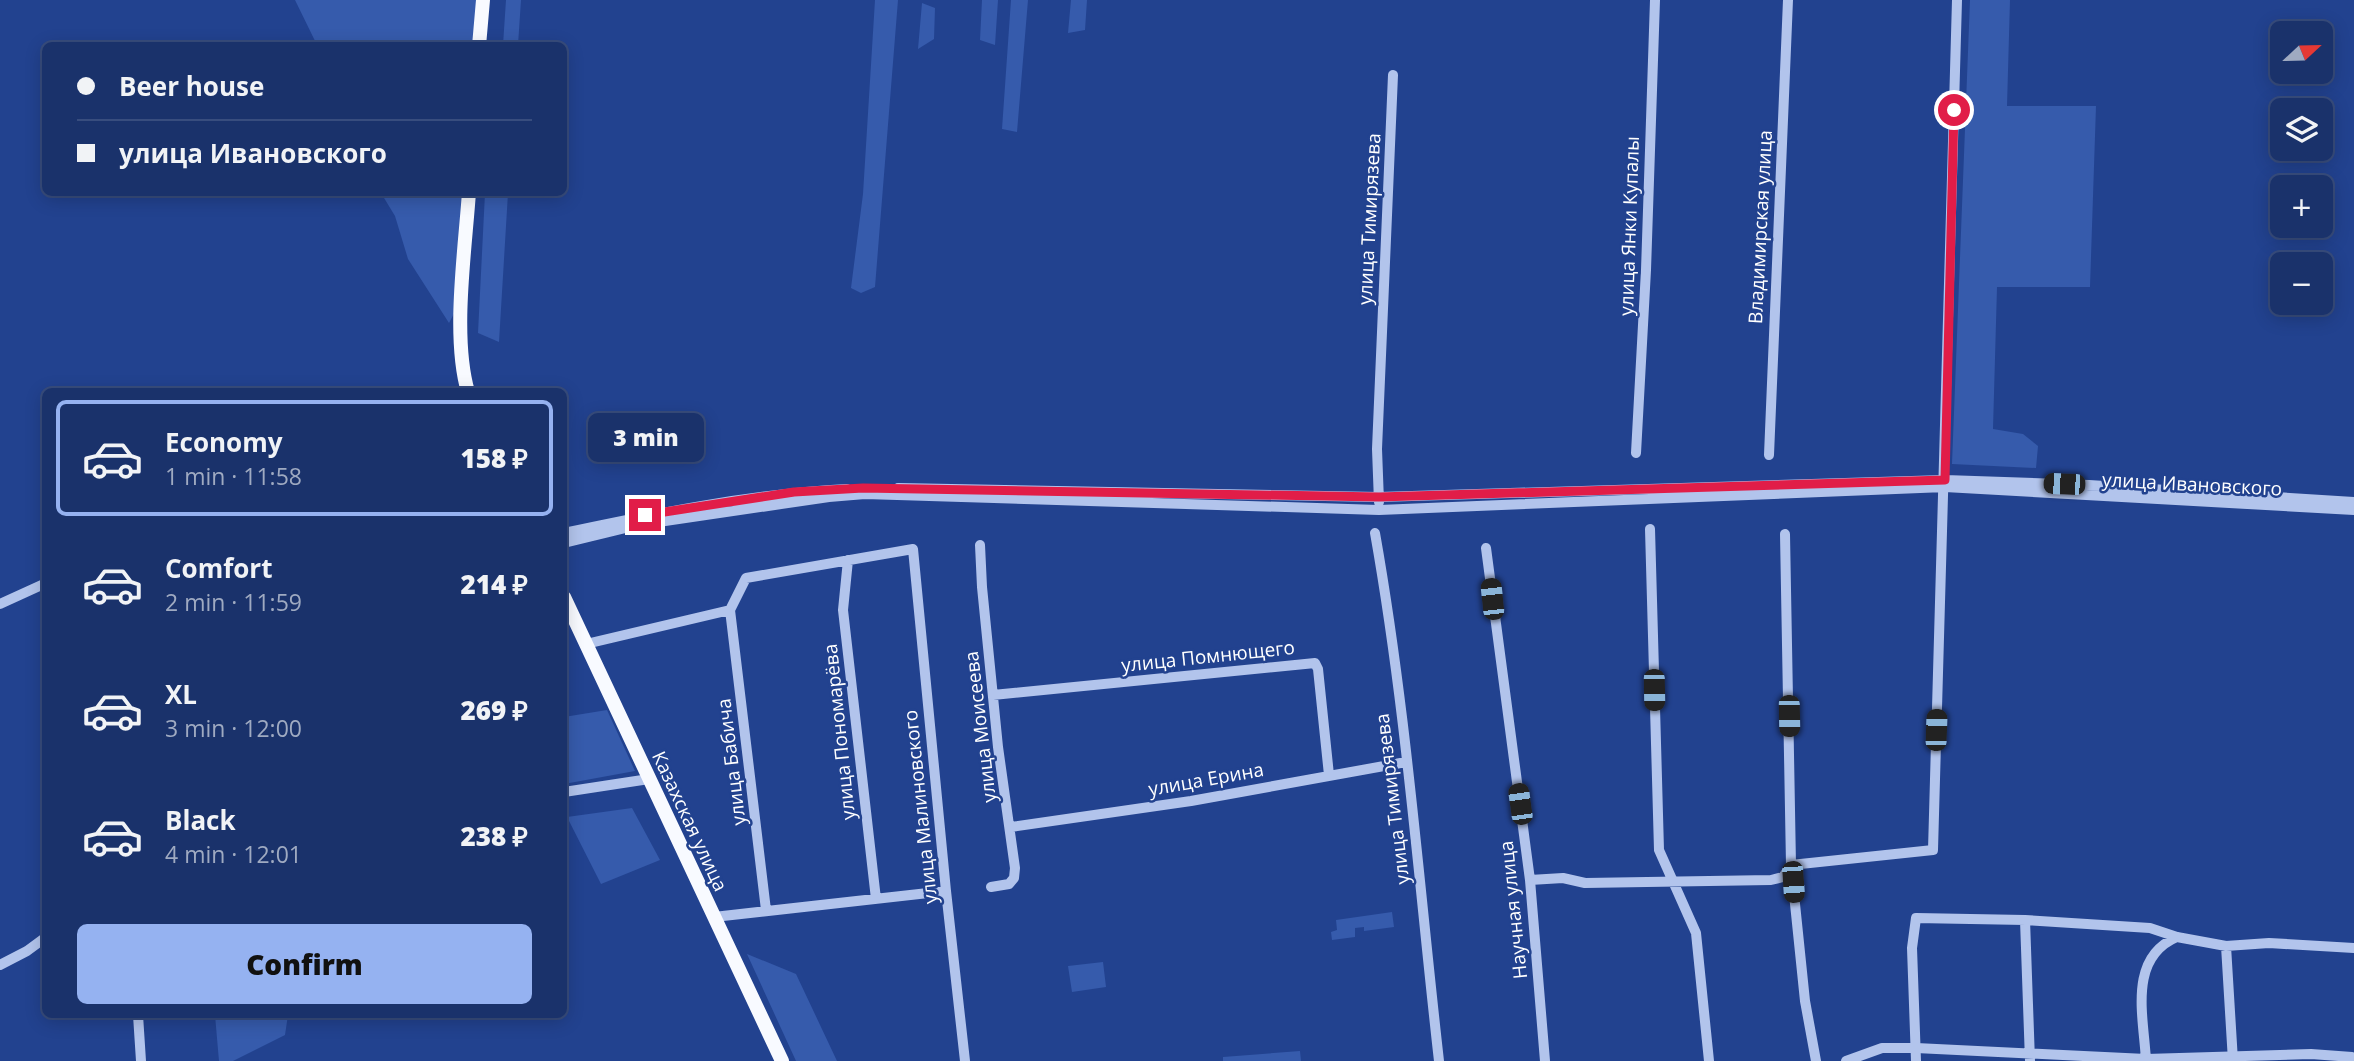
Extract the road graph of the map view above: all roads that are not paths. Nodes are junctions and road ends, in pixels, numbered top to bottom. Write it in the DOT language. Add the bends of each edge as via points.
graph roads {
  1 [pos="483,0"];
  2 [pos="1655,0"];
  3 [pos="1788,0"];
  4 [pos="1957,0"];
  5 [pos="480,42"];
  6 [pos="1393,75"];
  7 [pos="469,196"];
  8 [pos="467,388"];
  9 [pos="1636,453"];
  10 [pos="1769,455"];
  11 [pos="1945,484"];
  12 [pos="1379,497"];
  13 [pos="2354,502"];
  14 [pos="1379,510"];
  15 [pos="2354,510"];
  16 [pos="1650,529"];
  17 [pos="567,532"];
  18 [pos="1375,533"];
  19 [pos="1786,534"];
  20 [pos="567,542"];
  21 [pos="980,545"];
  22 [pos="1486,548"];
  23 [pos="848,560"];
  24 [pos="42,585"];
  25 [pos="567,603"];
  26 [pos="0,604"];
  27 [pos="730,610"];
  28 [pos="586,644"];
  29 [pos="993,695"];
  30 [pos="1406,762"];
  31 [pos="1329,775"];
  32 [pos="649,779"];
  33 [pos="567,792"];
  34 [pos="1011,827"];
  35 [pos="1791,865"];
  36 [pos="1530,880"];
  37 [pos="1673,882"];
  38 [pos="991,887"];
  39 [pos="946,891"];
  40 [pos="876,899"];
  41 [pos="766,911"];
  42 [pos="714,917"];
  43 [pos="2025,920"];
  44 [pos="2177,937"];
  45 [pos="42,940"];
  46 [pos="2226,946"];
  47 [pos="2354,948"];
  48 [pos="0,965"];
  49 [pos="138,1018"];
  50 [pos="1916,1048"];
  51 [pos="2353,1055"];
  52 [pos="2030,1057"];
  53 [pos="2233,1059"];
  54 [pos="2146,1060"];
  55 [pos="141,1061"];
  56 [pos="782,1061"];
  57 [pos="965,1061"];
  58 [pos="1439,1061"];
  59 [pos="1545,1061"];
  60 [pos="1709,1061"];
  61 [pos="1816,1061"];
  62 [pos="1846,1061"];
  63 [pos="1916,1061"];
  1 -- 5 [label="main road"];
  2 -- 9 [label="street, улица Янки Купалы"];
  3 -- 10 [label="street, Владимирская улица"];
  4 -- 11 [label="street"];
  6 -- 12 [label="street, улица Тимирязева" via="1377,449"];
  7 -- 8 [label="main road" via="460,332"];
  11 -- 12 [label="street, улица Ивановского"];
  11 -- 13 [label="street, улица Ивановского" via="2103,486"];
  11 -- 14 [label="street, улица Ивановского"];
  11 -- 15 [label="street, улица Ивановского"];
  11 -- 35 [label="street" via="1933,850"];
  12 -- 14 [label="street, улица Тимирязева"];
  12 -- 17 [label="street, улица Ивановского" via="863,488 696,506"];
  14 -- 20 [label="street, улица Ивановского" via="865,495 651,523"];
  16 -- 37 [label="street" via="1659,850"];
  18 -- 30 [label="street, улица Тимирязева"];
  19 -- 35 [label="street"];
  21 -- 29 [label="street, улица Моисеева"];
  22 -- 36 [label="street, Научная улица"];
  23 -- 27 [label="street" via="746,578"];
  23 -- 39 [label="street, улица Малиновского" via="912,549"];
  23 -- 40 [label="street, улица Пономарёва" via="843,610"];
  24 -- 26 [label="street"];
  25 -- 28 [label="main road, Казахская улица"];
  27 -- 28 [label="street"];
  27 -- 41 [label="street, улица Бабича"];
  28 -- 32 [label="main road, Казахская улица"];
  29 -- 31 [label="street, улица Помнющего" via="1315,663"];
  29 -- 34 [label="street, улица Моисеева"];
  30 -- 31 [label="street, улица Ерина"];
  30 -- 58 [label="street, улица Тимирязева"];
  31 -- 34 [label="street, улица Ерина"];
  32 -- 33 [label="street"];
  32 -- 42 [label="main road, Казахская улица"];
  34 -- 38 [label="street, улица Моисеева" via="1014,878 1009,884"];
  35 -- 37 [label="street" via="1783,877 1770,880"];
  35 -- 61 [label="street"];
  36 -- 37 [label="street"];
  36 -- 59 [label="street, Научная улица"];
  37 -- 60 [label="street" via="1696,933"];
  39 -- 40 [label="street"];
  39 -- 57 [label="street, улица Малиновского"];
  40 -- 41 [label="street"];
  41 -- 42 [label="street"];
  42 -- 56 [label="main road, Казахская улица"];
  43 -- 44 [label="street" via="2150,928"];
  43 -- 50 [label="street" via="1916,918 1912,948"];
  43 -- 52 [label="street"];
  44 -- 46 [label="street"];
  44 -- 54 [label="street" via="2155,952 2146,967 2142,985"];
  45 -- 48 [label="street"];
  46 -- 47 [label="street" via="2269,943"];
  46 -- 53 [label="street"];
  49 -- 55 [label="street"];
  50 -- 52 [label="street"];
  50 -- 62 [label="street" via="1882,1048"];
  50 -- 63 [label="street"];
  51 -- 53 [label="street"];
  52 -- 54 [label="street"];
  53 -- 54 [label="street"];
}
